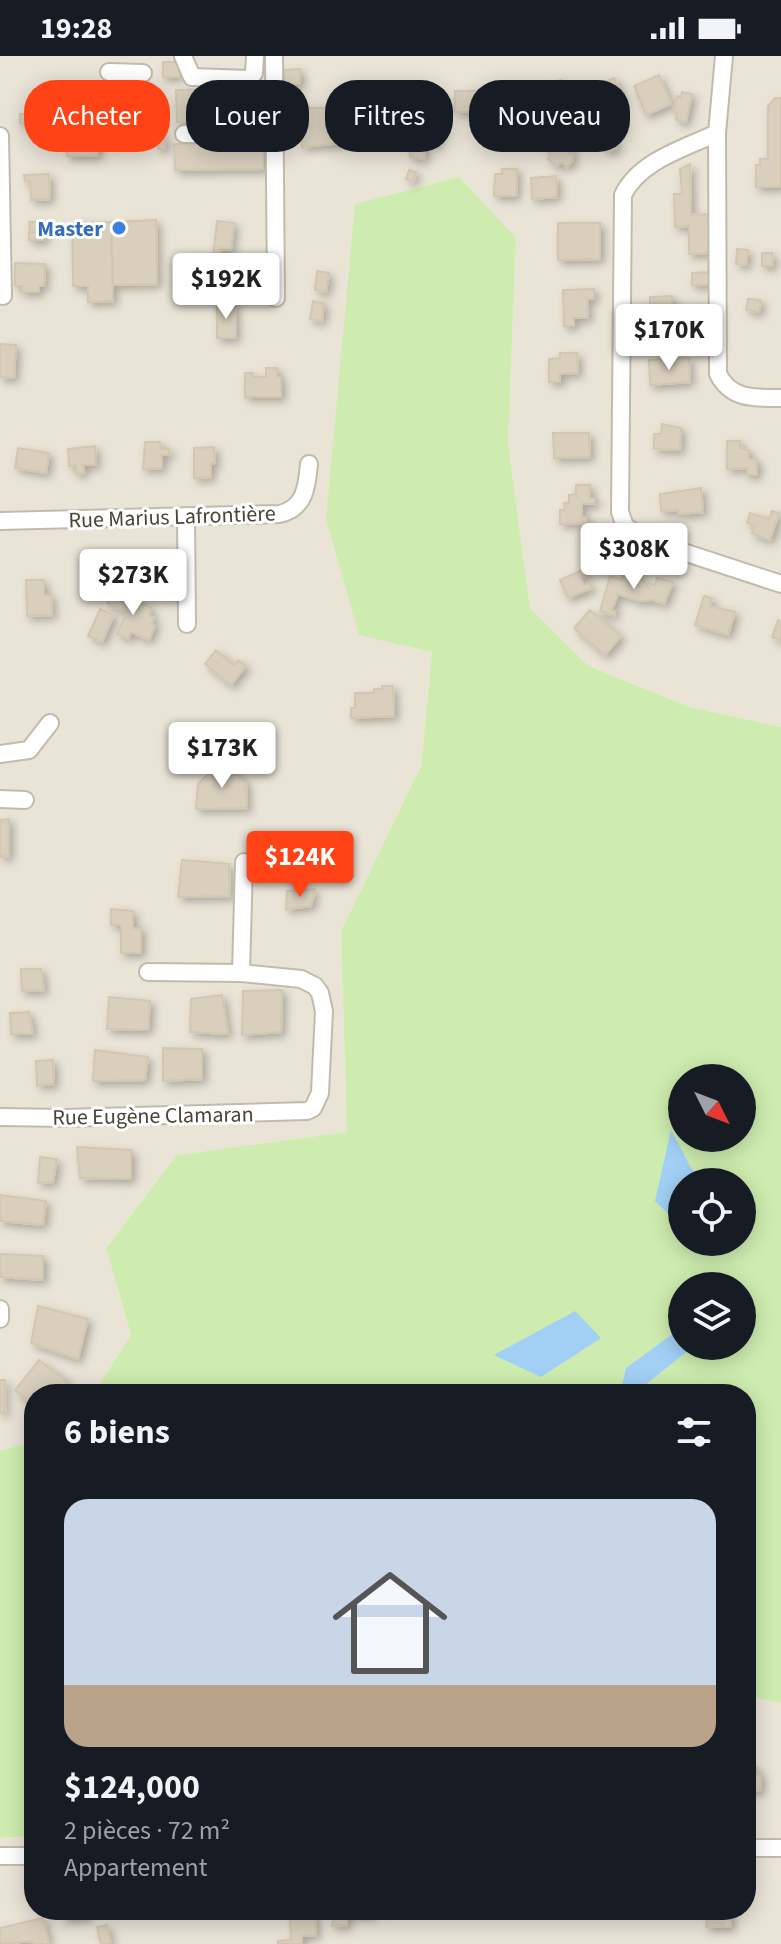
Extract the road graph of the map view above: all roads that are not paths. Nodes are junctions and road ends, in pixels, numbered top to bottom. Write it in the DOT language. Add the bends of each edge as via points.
graph roads {
  1 [pos="183,56"];
  2 [pos="255,56"];
  3 [pos="274,56"];
  4 [pos="724,56"];
  5 [pos="109,72"];
  6 [pos="143,73"];
  7 [pos="274,80"];
  8 [pos="717,133"];
  9 [pos="0,136"];
  10 [pos="275,152"];
  11 [pos="3,296"];
  12 [pos="276,298"];
  13 [pos="781,398"];
  14 [pos="309,464"];
  15 [pos="186,516"];
  16 [pos="0,521"];
  17 [pos="781,584"];
  18 [pos="187,624"];
  19 [pos="50,723"];
  20 [pos="0,754"];
  21 [pos="0,799"];
  22 [pos="25,800"];
  23 [pos="244,862"];
  24 [pos="148,972"];
  25 [pos="241,973"];
  26 [pos="0,1117"];
  27 [pos="0,1309"];
  28 [pos="0,1319"];
  29 [pos="756,1848"];
  30 [pos="781,1848"];
  31 [pos="0,1856"];
  32 [pos="24,1856"];
  1 -- 2 [label="street" via="192,77 249,79"];
  3 -- 7 [label="street"];
  4 -- 8 [label="street"];
  5 -- 6 [label="street"];
  8 -- 13 [label="street" via="718,374 738,395"];
  8 -- 17 [label="street" via="646,168 623,195 620,512 625,526 644,539"];
  9 -- 11 [label="street"];
  10 -- 12 [label="street"];
  14 -- 15 [label="street, Rue Marius Lafrontière" via="305,494 289,512"];
  15 -- 16 [label="street, Rue Marius Lafrontière"];
  15 -- 18 [label="street"];
  19 -- 20 [label="street" via="29,750"];
  21 -- 22 [label="street"];
  23 -- 25 [label="street"];
  24 -- 25 [label="street"];
  25 -- 26 [label="street, Rue Eugène Clamaran" via="301,979 320,993 320,1093 313,1108"];
  27 -- 28 [label="street"];
  29 -- 30 [label="street"];
  31 -- 32 [label="street"];
}
